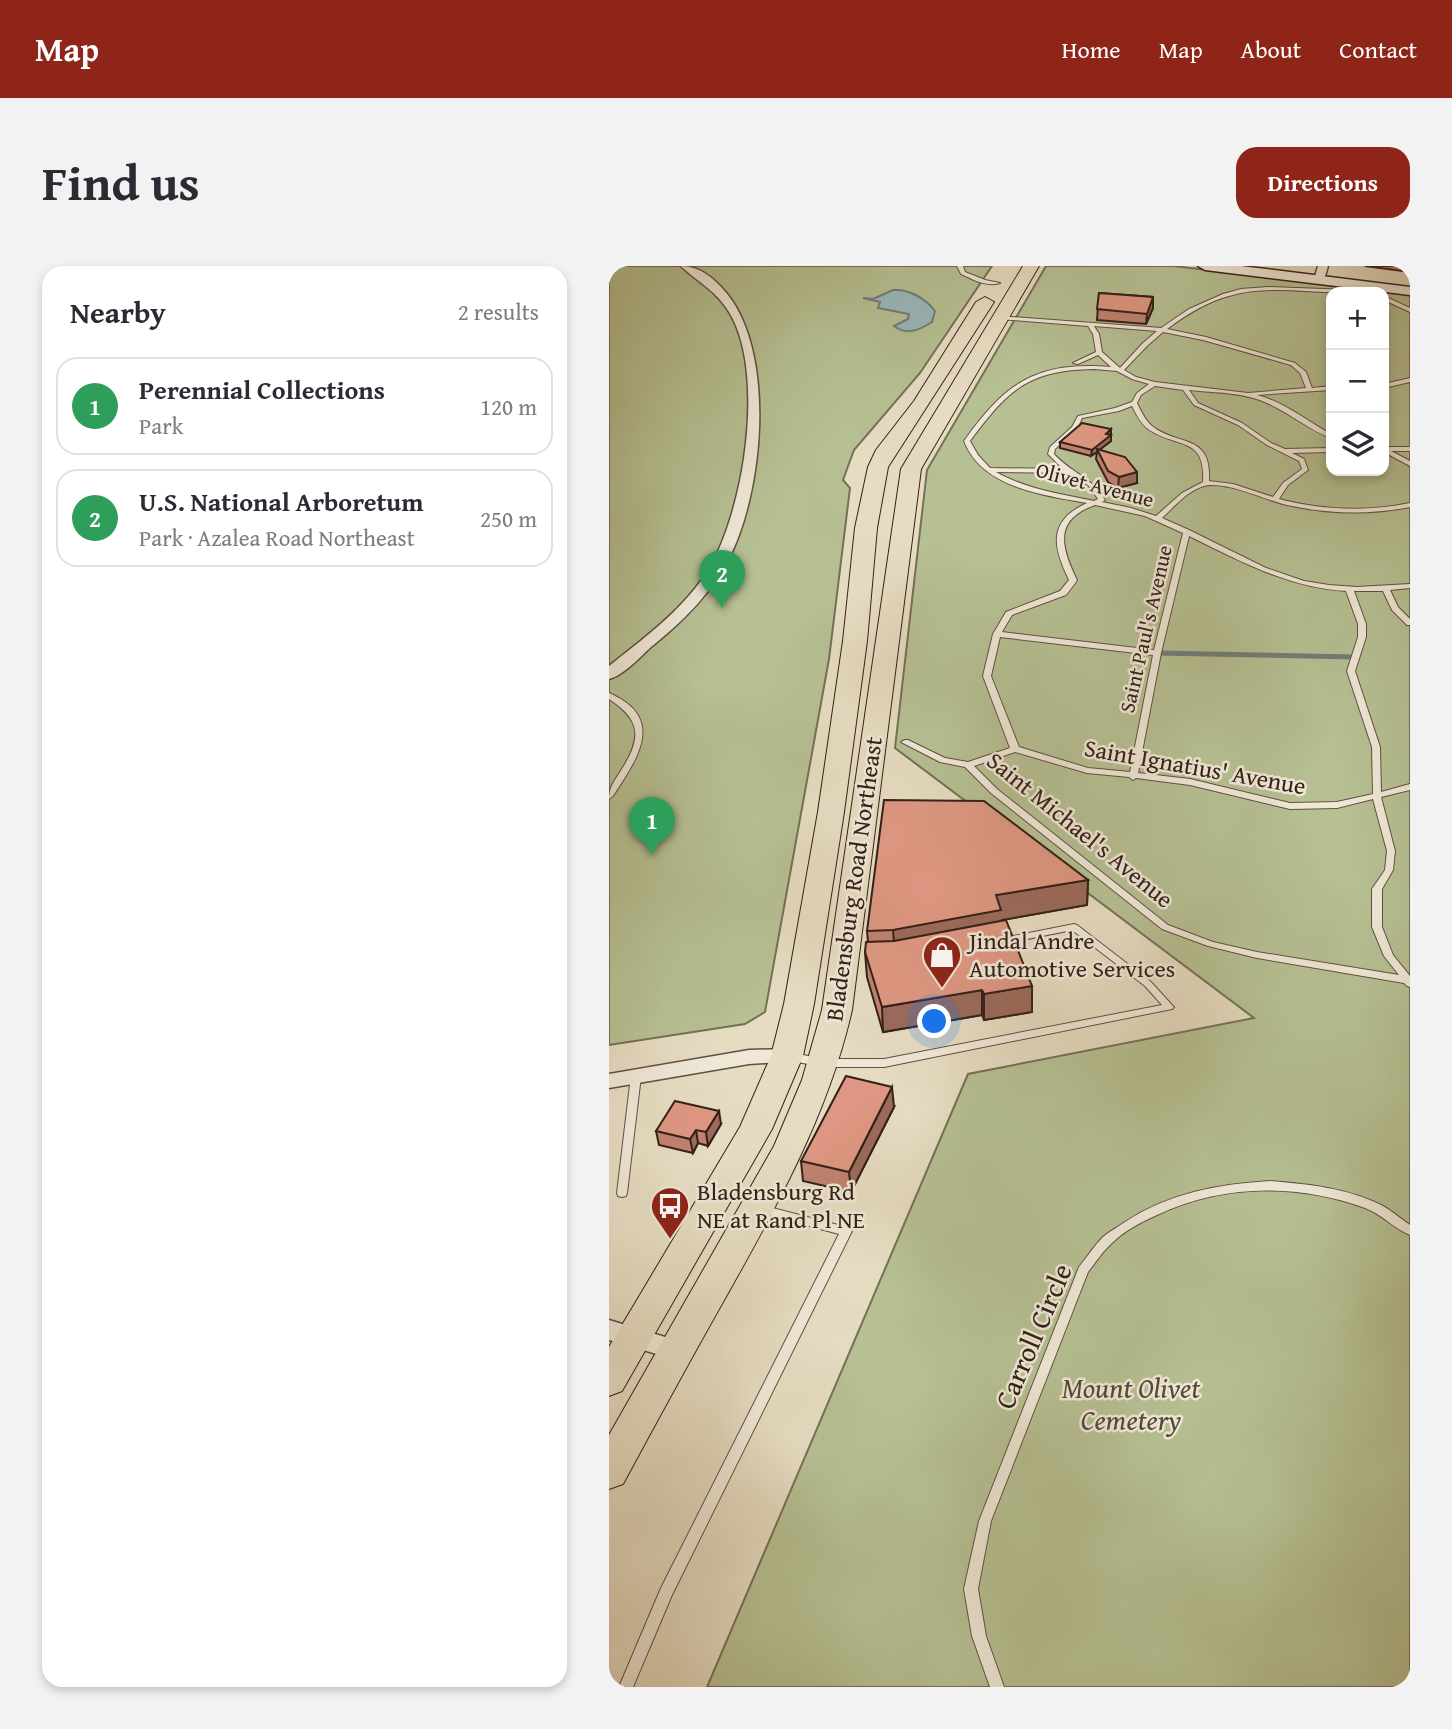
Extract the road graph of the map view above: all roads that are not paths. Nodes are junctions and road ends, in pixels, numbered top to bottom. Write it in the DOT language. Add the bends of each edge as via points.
graph roads {
  1 [pos="686,266"];
  2 [pos="960,266"];
  3 [pos="1031,266"];
  4 [pos="1205,266"];
  5 [pos="1251,266"];
  6 [pos="1321,273"];
  7 [pos="1301,277"];
  8 [pos="1410,291"];
  9 [pos="1326,292"];
  10 [pos="1389,300"];
  11 [pos="994,305"];
  12 [pos="1410,310"];
  13 [pos="1090,325"];
  14 [pos="1163,330"];
  15 [pos="1099,353"];
  16 [pos="1066,366"];
  17 [pos="1121,370"];
  18 [pos="1305,378"];
  19 [pos="1410,380"];
  20 [pos="1154,384"];
  21 [pos="1389,385"];
  22 [pos="1309,388"];
  23 [pos="1326,388"];
  24 [pos="1280,389"];
  25 [pos="1186,390"];
  26 [pos="1246,395"];
  27 [pos="1134,403"];
  28 [pos="1326,433"];
  29 [pos="1389,449"];
  30 [pos="1410,449"];
  31 [pos="1326,450"];
  32 [pos="1283,451"];
  33 [pos="1319,451"];
  34 [pos="1389,452"];
  35 [pos="1302,460"];
  36 [pos="1410,464"];
  37 [pos="990,470"];
  38 [pos="1074,471"];
  39 [pos="1206,483"];
  40 [pos="1275,500"];
  41 [pos="1091,503"];
  42 [pos="1410,505"];
  43 [pos="1157,519"];
  44 [pos="1187,531"];
  45 [pos="1410,586"];
  46 [pos="1385,587"];
  47 [pos="1349,588"];
  48 [pos="1410,622"];
  49 [pos="997,634"];
  50 [pos="1157,653"];
  51 [pos="609,674"];
  52 [pos="609,695"];
  53 [pos="905,742"];
  54 [pos="1015,749"];
  55 [pos="968,765"];
  56 [pos="1133,777"];
  57 [pos="1410,787"];
  58 [pos="609,796"];
  59 [pos="1377,796"];
  60 [pos="831,812"];
  61 [pos="864,812"];
  62 [pos="991,943"];
  63 [pos="1409,981"];
  64 [pos="787,1056"];
  65 [pos="826,1063"];
  66 [pos="636,1076"];
  67 [pos="609,1080"];
  68 [pos="622,1193"];
  69 [pos="758,1208"];
  70 [pos="1410,1231"];
  71 [pos="622,1333"];
  72 [pos="677,1350"];
  73 [pos="609,1380"];
  74 [pos="609,1472"];
  75 [pos="626,1687"];
  76 [pos="996,1687"];
  1 -- 51 [label="street" via="707,277 719,291 748,346 755,406 747,474 726,548 710,577 675,618"];
  2 -- 11 [label="lane"];
  3 -- 11 [label="main road, Bladensburg Road Northeast"];
  4 -- 7 [label="main road"];
  5 -- 7 [label="main road"];
  6 -- 7 [label="main road"];
  6 -- 8 [label="main road"];
  9 -- 14 [label="lane" via="1242,291 1207,302"];
  10 -- 12 [label="lane"];
  11 -- 13 [label="lane"];
  11 -- 60 [label="main road, Bladensburg Road Northeast" via="878,467 866,528"];
  11 -- 61 [label="main road, Bladensburg Road Northeast" via="911,469"];
  13 -- 14 [label="lane"];
  13 -- 15 [label="lane"];
  14 -- 17 [label="lane" via="1139,347"];
  14 -- 18 [label="lane" via="1293,364"];
  15 -- 16 [label="lane, Olivet Avenue"];
  15 -- 17 [label="lane"];
  16 -- 17 [label="lane, Olivet Avenue"];
  16 -- 37 [label="lane, Olivet Avenue" via="1029,377 979,423 967,441 971,454"];
  17 -- 20 [label="lane"];
  18 -- 22 [label="lane"];
  18 -- 24 [label="lane"];
  19 -- 21 [label="lane"];
  20 -- 25 [label="lane"];
  20 -- 27 [label="lane"];
  22 -- 23 [label="lane"];
  22 -- 24 [label="lane"];
  24 -- 26 [label="lane"];
  25 -- 26 [label="lane"];
  25 -- 32 [label="lane" via="1196,404"];
  26 -- 28 [label="lane" via="1283,408"];
  27 -- 38 [label="lane" via="1077,420 1075,428 1052,448 1056,462"];
  27 -- 39 [label="lane" via="1153,430 1197,447 1203,454"];
  29 -- 30 [label="lane"];
  31 -- 33 [label="lane"];
  32 -- 33 [label="lane"];
  32 -- 35 [label="lane"];
  33 -- 35 [label="lane"];
  34 -- 36 [label="lane"];
  35 -- 40 [label="lane" via="1305,470 1285,484"];
  37 -- 38 [label="lane"];
  37 -- 41 [label="lane, Olivet Avenue"];
  38 -- 41 [label="lane" via="1097,489 1102,500"];
  39 -- 40 [label="lane"];
  39 -- 43 [label="lane" via="1180,495"];
  40 -- 42 [label="lane" via="1366,510"];
  41 -- 43 [label="lane, Olivet Avenue"];
  41 -- 49 [label="lane" via="1069,516 1059,530 1058,545 1073,580 1063,593 1009,614"];
  43 -- 44 [label="lane, Olivet Avenue"];
  44 -- 47 [label="lane, Olivet Avenue" via="1274,575"];
  44 -- 50 [label="lane, Saint Paul's Avenue"];
  45 -- 46 [label="lane, Olivet Avenue"];
  46 -- 47 [label="lane, Olivet Avenue"];
  46 -- 48 [label="lane" via="1395,608"];
  47 -- 59 [label="lane" via="1362,624 1352,671 1376,747"];
  49 -- 50 [label="lane"];
  49 -- 54 [label="lane" via="987,676"];
  50 -- 56 [label="lane, Saint Paul's Avenue"];
  52 -- 58 [label="lane" via="630,708 641,730 632,760"];
  53 -- 55 [label="lane" via="943,760"];
  54 -- 55 [label="lane"];
  54 -- 56 [label="lane, Saint Ignatius' Avenue" via="1087,770"];
  55 -- 63 [label="lane, Saint Michael's Avenue" via="994,792 1165,927 1257,955"];
  56 -- 59 [label="lane, Saint Ignatius' Avenue" via="1190,782 1290,806 1337,805"];
  57 -- 59 [label="lane, Saint Ignatius' Avenue"];
  59 -- 63 [label="lane" via="1391,851 1389,870 1377,889 1377,927 1389,956"];
  60 -- 61 [label="main road"];
  60 -- 64 [label="main road, Bladensburg Road Northeast"];
  61 -- 65 [label="main road, Bladensburg Road Northeast" via="849,962"];
  62 -- 65 [label="lane" via="1074,927 1148,984 1169,1007 884,1063"];
  64 -- 65 [label="lane"];
  64 -- 66 [label="street" via="749,1057"];
  64 -- 71 [label="main road, Bladensburg Road Northeast" via="756,1129"];
  65 -- 69 [label="main road, Bladensburg Road Northeast" via="793,1142"];
  66 -- 67 [label="street"];
  66 -- 68 [label="lane"];
  69 -- 72 [label="main road, Bladensburg Road Northeast"];
  69 -- 75 [label="lane" via="846,1231 666,1592"];
  70 -- 76 [label="lane, Carroll Circle" via="1371,1205 1314,1188 1259,1185 1203,1192 1152,1210 1109,1239 1083,1270 985,1521 971,1589 979,1636"];
  71 -- 72 [label="street"];
  71 -- 73 [label="main road, Bladensburg Road Northeast"];
  72 -- 74 [label="main road, Bladensburg Road Northeast"];
}
